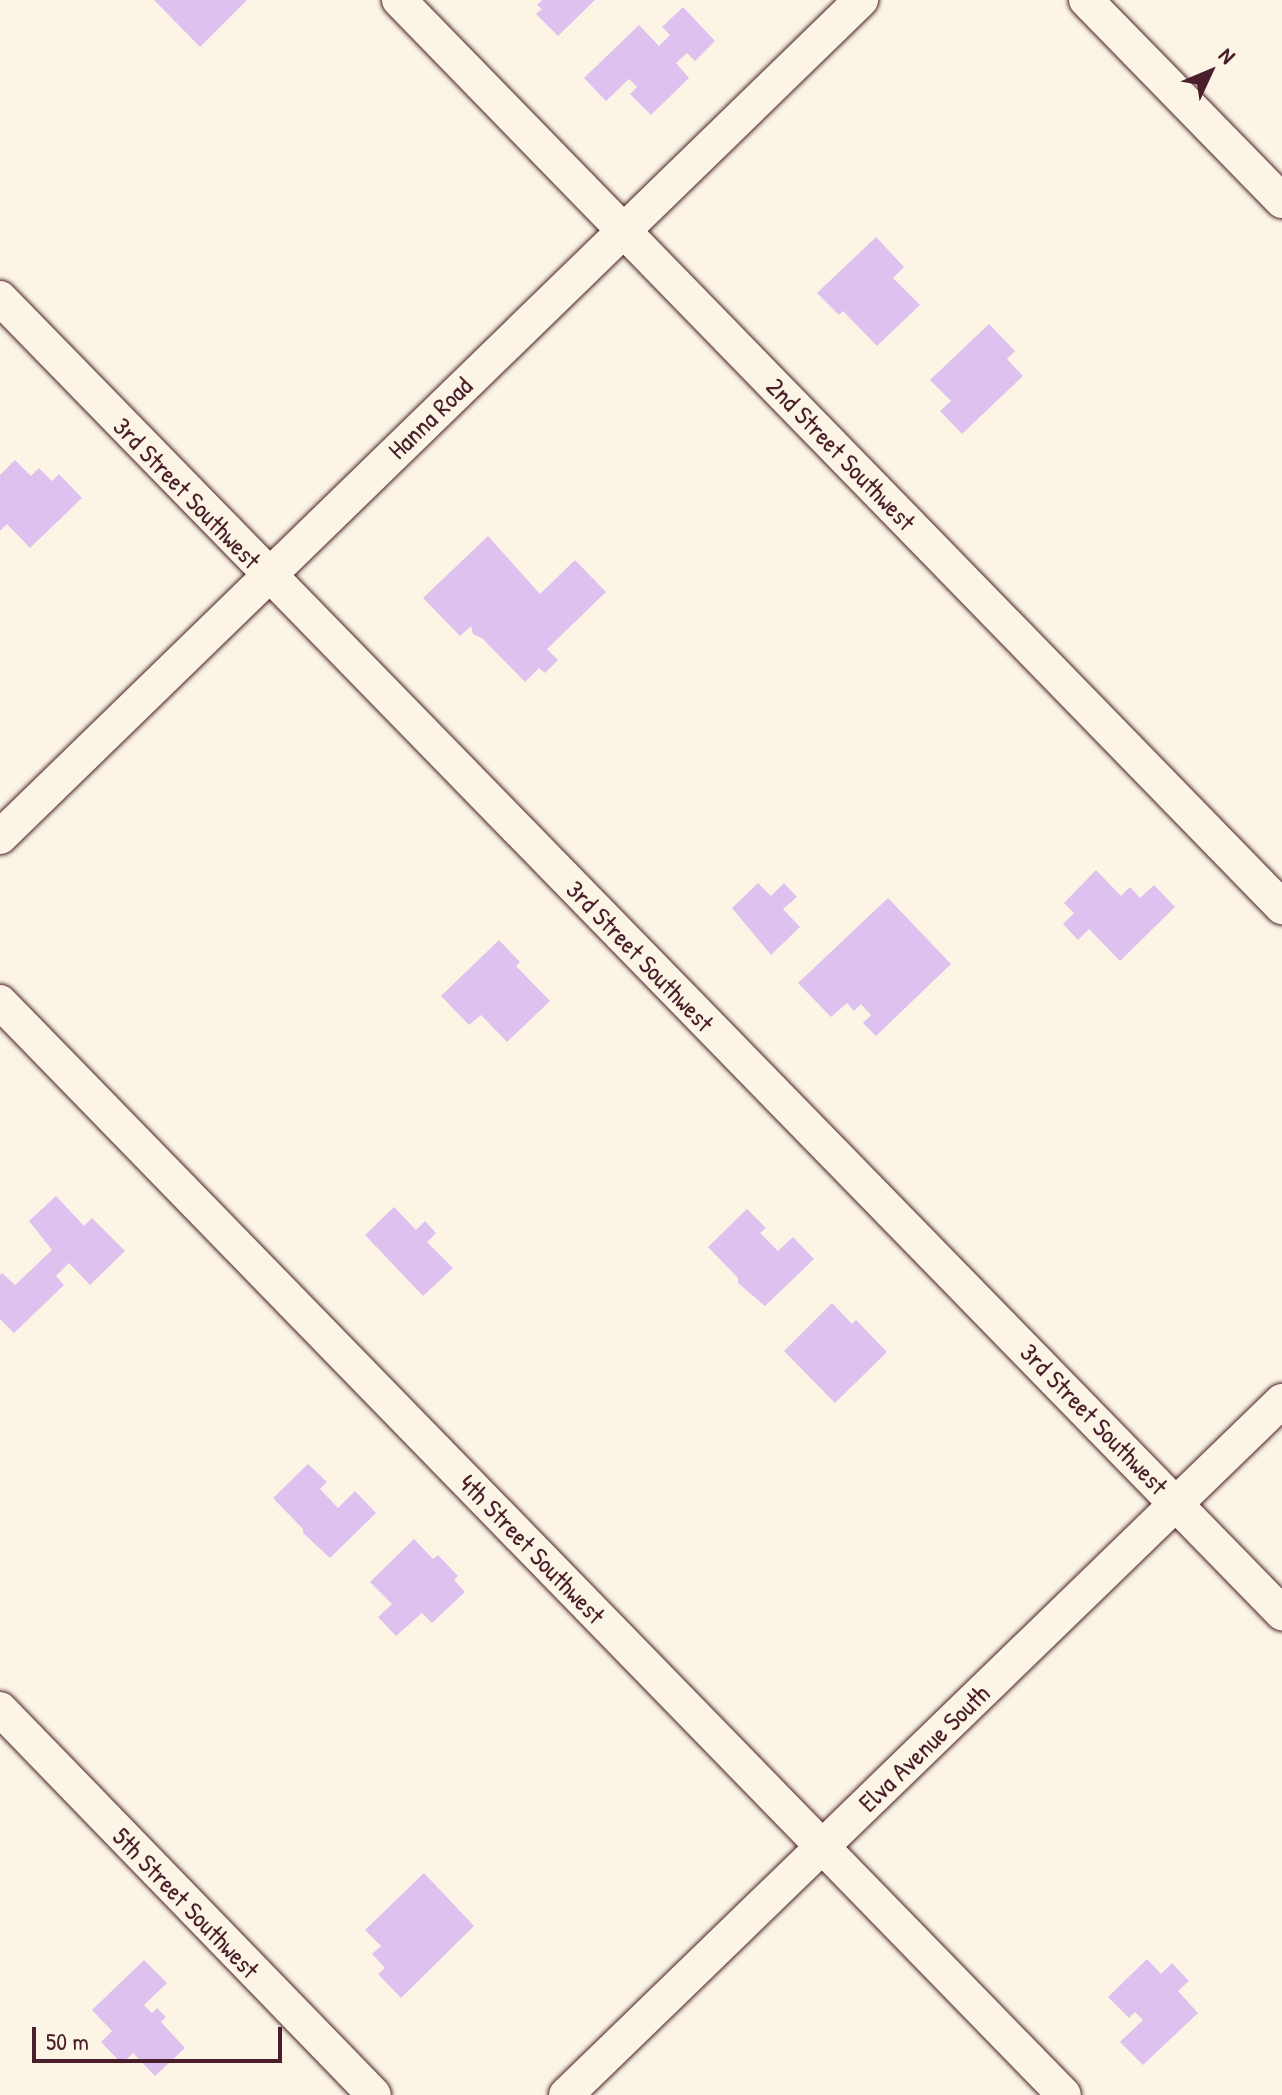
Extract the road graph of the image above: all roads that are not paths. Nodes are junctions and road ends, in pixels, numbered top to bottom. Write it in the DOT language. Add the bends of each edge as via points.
graph roads {
  1 [pos="399,0"];
  2 [pos="861,0"];
  3 [pos="1086,0"];
  4 [pos="1282,201"];
  5 [pos="623,230"];
  6 [pos="0,298"];
  7 [pos="268,576"];
  8 [pos="0,837"];
  9 [pos="1282,907"];
  10 [pos="0,1002"];
  11 [pos="1282,1401"];
  12 [pos="1177,1504"];
  13 [pos="1282,1613"];
  14 [pos="0,1709"];
  15 [pos="823,1846"];
  16 [pos="374,2095"];
  17 [pos="566,2095"];
  18 [pos="1064,2095"];
  1 -- 5 [label="street, 2nd Street Southwest"];
  2 -- 5 [label="street, Hanna Road"];
  3 -- 4 [label="street"];
  5 -- 7 [label="street, Hanna Road"];
  5 -- 9 [label="street, 2nd Street Southwest"];
  6 -- 7 [label="street, 3rd Street Southwest"];
  7 -- 8 [label="street, Hanna Road"];
  7 -- 12 [label="street, 3rd Street Southwest"];
  10 -- 15 [label="street, 4th Street Southwest"];
  11 -- 12 [label="street, Elva Avenue South"];
  12 -- 13 [label="street, 3rd Street Southwest"];
  12 -- 15 [label="street, Elva Avenue South"];
  14 -- 16 [label="street, 5th Street Southwest"];
  15 -- 17 [label="street, Elva Avenue South"];
  15 -- 18 [label="street, 4th Street Southwest"];
}
